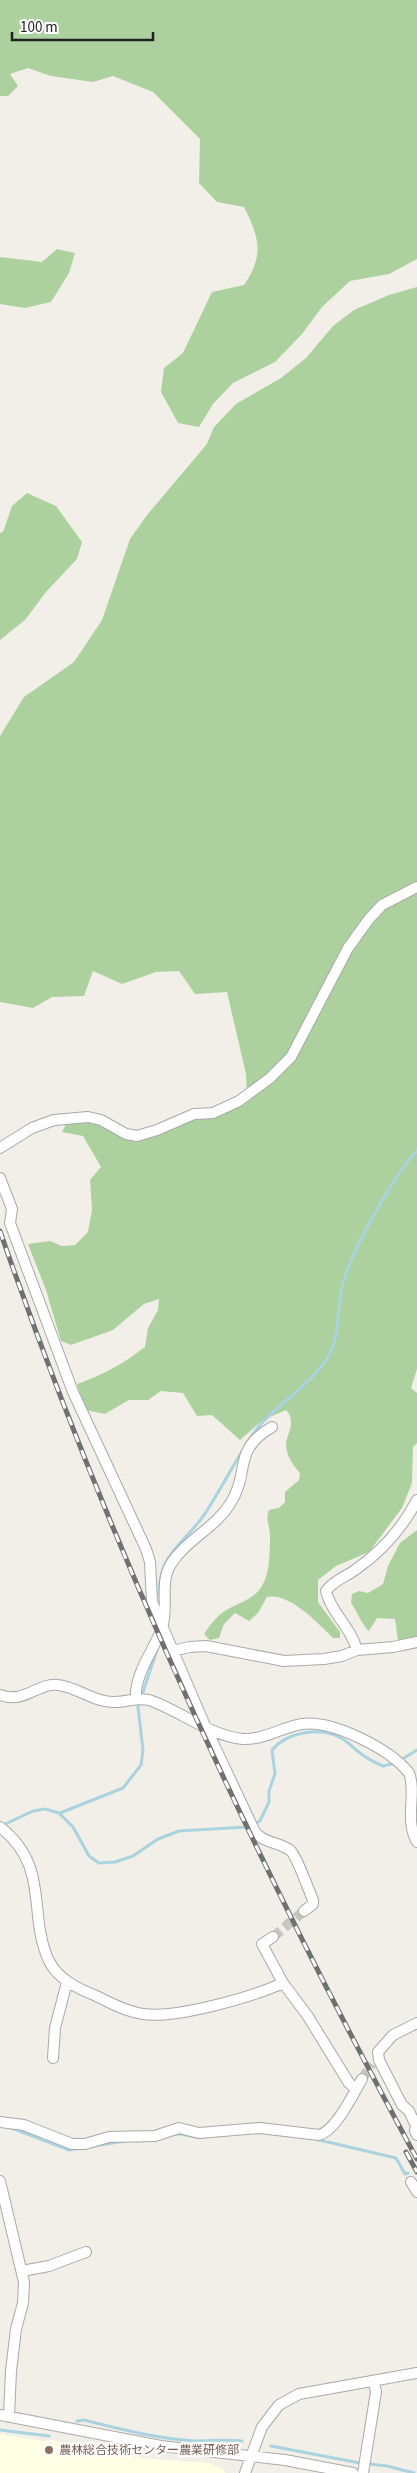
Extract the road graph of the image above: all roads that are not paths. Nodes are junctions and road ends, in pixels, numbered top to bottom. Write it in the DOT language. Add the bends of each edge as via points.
graph roads {
  1 [pos="417,887"];
  2 [pos="0,1148"];
  3 [pos="0,1178"];
  4 [pos="272,1427"];
  5 [pos="417,1500"];
  6 [pos="163,1626"];
  7 [pos="417,1642"];
  8 [pos="172,1650"];
  9 [pos="357,1650"];
  10 [pos="0,1695"];
  11 [pos="136,1699"];
  12 [pos="206,1728"];
  13 [pos="2,1829"];
  14 [pos="417,1842"];
  15 [pos="304,1911"];
  16 [pos="273,1937"];
  17 [pos="67,1982"];
  18 [pos="283,1983"];
  19 [pos="417,2023"];
  20 [pos="53,2058"];
  21 [pos="362,2079"];
  22 [pos="356,2089"];
  23 [pos="0,2122"];
  24 [pos="417,2135"];
  25 [pos="0,2181"];
  26 [pos="412,2182"];
  27 [pos="417,2192"];
  28 [pos="86,2252"];
  29 [pos="22,2272"];
  30 [pos="417,2374"];
  31 [pos="370,2383"];
  32 [pos="5,2415"];
  33 [pos="251,2455"];
  34 [pos="245,2473"];
  35 [pos="353,2473"];
  36 [pos="363,2473"];
  1 -- 2 [label="street" via="389,901 369,919 348,948 291,1057 239,1101 213,1113 194,1114 137,1136 88,1117 54,1120 32,1128"];
  3 -- 6 [label="street" via="12,1210 10,1223 73,1392 146,1549 150,1562 152,1602"];
  4 -- 6 [label="street" via="257,1438 244,1456 238,1490 230,1505 170,1565 165,1584"];
  5 -- 9 [label="street" via="406,1522 379,1551 354,1571 330,1584 326,1591 328,1602 354,1638"];
  6 -- 8 [label="street"];
  6 -- 11 [label="street" via="137,1682"];
  7 -- 9 [label="street"];
  8 -- 9 [label="street" via="206,1646 284,1661 324,1659"];
  8 -- 12 [label="street"];
  10 -- 11 [label="street" via="20,1698 56,1685 114,1702"];
  11 -- 12 [label="street" via="149,1700"];
  12 -- 14 [label="street" via="243,1739 302,1724 320,1724 390,1755 411,1774 415,1784 412,1826"];
  12 -- 15 [label="street" via="255,1832 260,1838 278,1844 294,1855 313,1900 313,1904"];
  13 -- 17 [label="street" via="20,1847 33,1874 40,1928 50,1962"];
  16 -- 18 [label="street" via="262,1944"];
  17 -- 18 [label="street" via="143,2014 220,2004"];
  17 -- 20 [label="street" via="55,2028"];
  18 -- 22 [label="street" via="307,2015 348,2083"];
  19 -- 24 [label="street" via="393,2035 378,2052 376,2062 413,2119"];
  21 -- 22 [label="street"];
  22 -- 23 [label="street" via="334,2125 319,2135 260,2128 199,2133 179,2128 156,2136 115,2137 72,2144 24,2125"];
  25 -- 29 [label="street"];
  26 -- 27 [label="street"];
  28 -- 29 [label="street"];
  29 -- 32 [label="street" via="24,2292"];
  30 -- 31 [label="street"];
  31 -- 33 [label="street" via="298,2394 279,2405 262,2427"];
  31 -- 36 [label="street" via="376,2392"];
  32 -- 33 [label="street" via="160,2446"];
  33 -- 34 [label="street"];
  33 -- 35 [label="street"];
}
